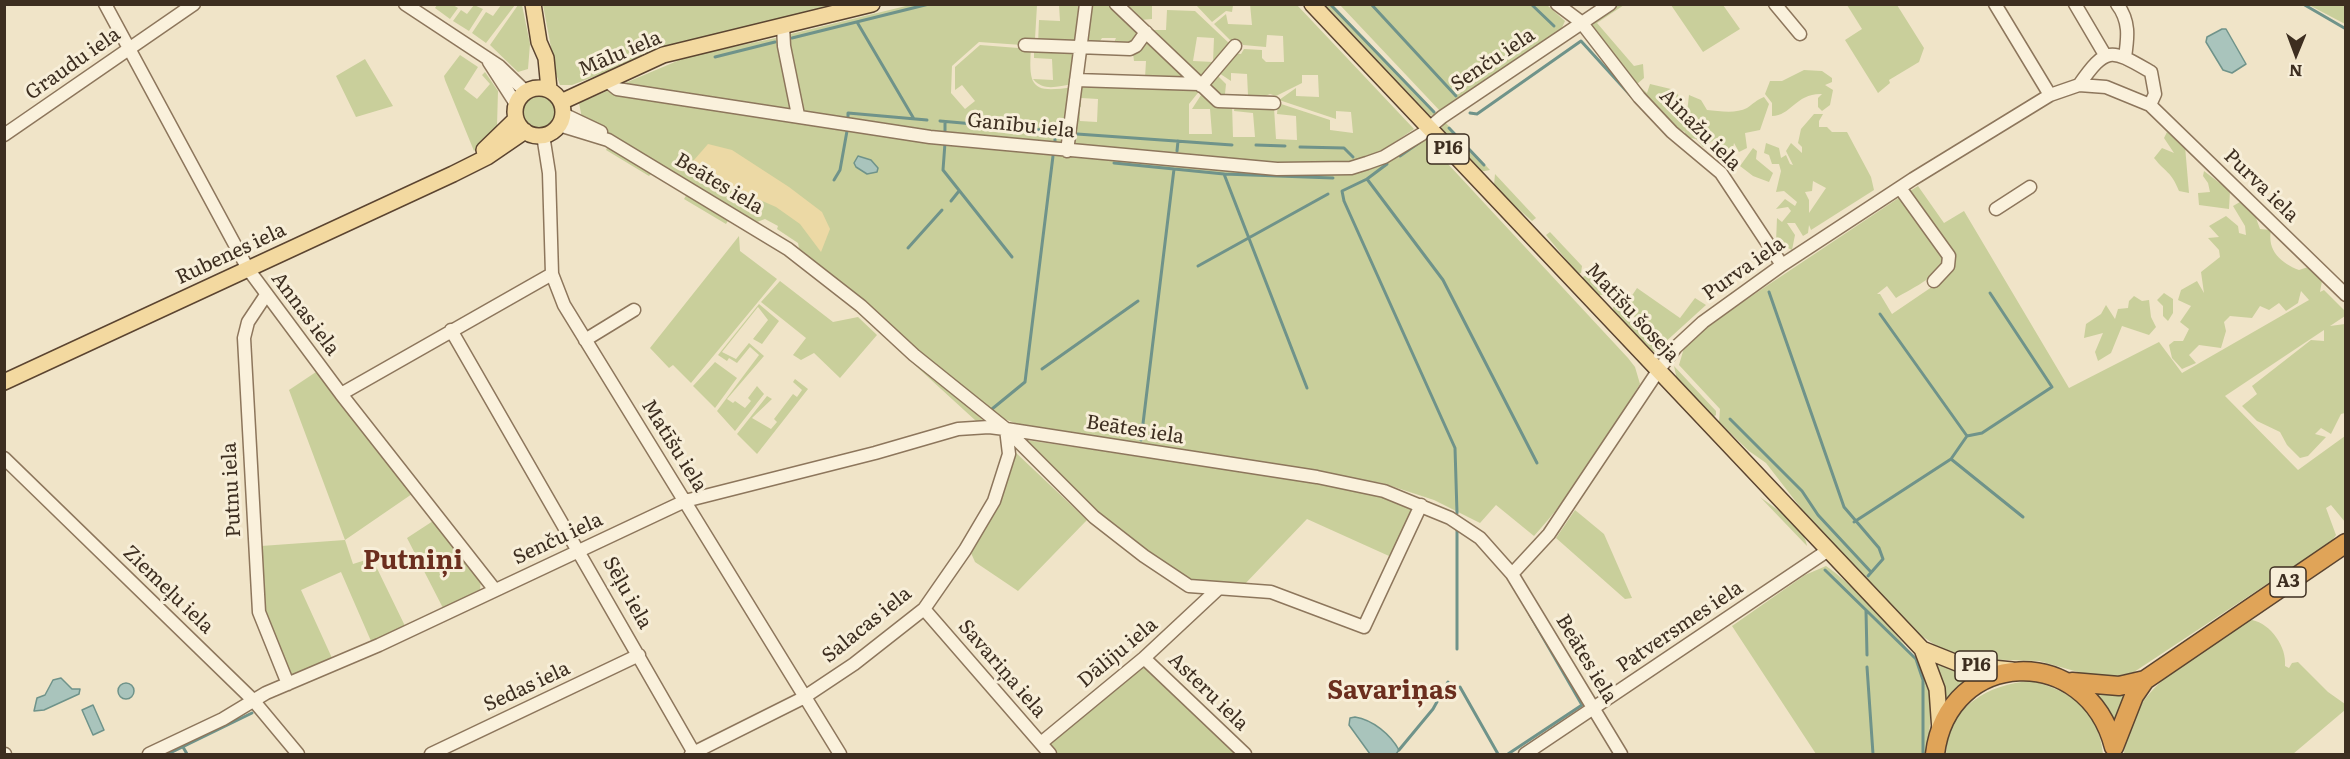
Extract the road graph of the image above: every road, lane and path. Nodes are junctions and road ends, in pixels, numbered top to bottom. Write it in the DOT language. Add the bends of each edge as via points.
graph roads {
  1 [pos="105,4"];
  2 [pos="194,4"];
  3 [pos="405,4"];
  4 [pos="533,4"];
  5 [pos="872,4"];
  6 [pos="1086,4"];
  7 [pos="1116,4"];
  8 [pos="1312,4"];
  9 [pos="1557,4"];
  10 [pos="1610,4"];
  11 [pos="1775,4"];
  12 [pos="1995,4"];
  13 [pos="2075,4"];
  14 [pos="2117,4"];
  15 [pos="1581,22"];
  16 [pos="783,27"];
  17 [pos="1146,32"];
  18 [pos="1800,34"];
  19 [pos="1025,45"];
  20 [pos="1235,46"];
  21 [pos="1079,47"];
  22 [pos="129,48"];
  23 [pos="2105,55"];
  24 [pos="2125,57"];
  25 [pos="1076,80"];
  26 [pos="607,81"];
  27 [pos="1200,85"];
  28 [pos="2079,85"];
  29 [pos="2050,95"];
  30 [pos="1274,103"];
  31 [pos="528,104"];
  32 [pos="2150,105"];
  33 [pos="561,114"];
  34 [pos="798,115"];
  35 [pos="1428,128"];
  36 [pos="4,135"];
  37 [pos="543,135"];
  38 [pos="1067,151"];
  39 [pos="2030,187"];
  40 [pos="1900,188"];
  41 [pos="1996,209"];
  42 [pos="1782,265"];
  43 [pos="248,269"];
  44 [pos="552,274"];
  45 [pos="1934,281"];
  46 [pos="266,295"];
  47 [pos="2346,295"];
  48 [pos="634,310"];
  49 [pos="451,330"];
  50 [pos="585,340"];
  51 [pos="1658,371"];
  52 [pos="4,382"];
  53 [pos="341,394"];
  54 [pos="1006,429"];
  55 [pos="4,458"];
  56 [pos="685,501"];
  57 [pos="1421,505"];
  58 [pos="2346,543"];
  59 [pos="580,550"];
  60 [pos="1827,551"];
  61 [pos="1512,574"];
  62 [pos="1218,589"];
  63 [pos="495,590"];
  64 [pos="924,609"];
  65 [pos="1922,649"];
  66 [pos="639,655"];
  67 [pos="1144,658"];
  68 [pos="2033,671"];
  69 [pos="2145,680"];
  70 [pos="2067,681"];
  71 [pos="288,684"];
  72 [pos="803,698"];
  73 [pos="253,700"];
  74 [pos="1594,709"];
  75 [pos="1940,731"];
  76 [pos="1041,743"];
  77 [pos="2114,751"];
  78 [pos="149,754"];
  79 [pos="298,754"];
  80 [pos="431,754"];
  81 [pos="693,754"];
  82 [pos="840,754"];
  83 [pos="1050,754"];
  84 [pos="1245,754"];
  85 [pos="1526,754"];
  86 [pos="1621,754"];
  87 [pos="1935,754"];
  1 -- 22 [label="street, Annas iela"];
  2 -- 22 [label="street, Graudu iela"];
  3 -- 31 [label="street" via="499,66"];
  4 -- 31 [label="main road" via="539,42"];
  5 -- 16 [label="main road, Mālu iela"];
  6 -- 21 [label="street"];
  7 -- 17 [label="street"];
  8 -- 35 [label="main road, Matīšu šoseja / P16"];
  9 -- 15 [label="street, Ainažu iela"];
  10 -- 15 [label="street, Senču iela"];
  11 -- 18 [label="street"];
  12 -- 29 [label="street"];
  13 -- 23 [label="street"];
  14 -- 24 [label="street" via="2129,31"];
  15 -- 35 [label="street, Senču iela"];
  15 -- 42 [label="street, Ainažu iela" via="1672,132 1720,173"];
  16 -- 26 [label="main road, Mālu iela" via="663,55"];
  16 -- 34 [label="street"];
  17 -- 21 [label="street" via="1130,49"];
  17 -- 27 [label="street"];
  19 -- 21 [label="street"];
  20 -- 27 [label="street"];
  21 -- 25 [label="street"];
  22 -- 36 [label="street, Graudu iela"];
  22 -- 43 [label="street, Annas iela"];
  23 -- 24 [label="street"];
  23 -- 28 [label="street"];
  24 -- 32 [label="street" via="2151,72 2154,94"];
  25 -- 27 [label="street"];
  25 -- 38 [label="street"];
  26 -- 33 [label="main road, Mālu iela"];
  26 -- 34 [label="street, Ganību iela" via="616,89"];
  27 -- 30 [label="street" via="1218,101"];
  28 -- 29 [label="street, Purva iela"];
  28 -- 32 [label="street, Purva iela" via="2106,87"];
  29 -- 40 [label="street, Purva iela"];
  31 -- 33 [label="main road"];
  31 -- 37 [label="main road"];
  31 -- 43 [label="main road, Rubenes iela" via="474,162"];
  32 -- 47 [label="street, Purva iela"];
  33 -- 37 [label="main road, Mālu iela"];
  33 -- 54 [label="street, Beātes iela" via="788,249"];
  34 -- 38 [label="street, Ganību iela" via="863,128"];
  35 -- 38 [label="street, Ganību iela" via="1384,157 1351,168 1277,169"];
  35 -- 51 [label="main road, Matīšu šoseja / P16"];
  37 -- 44 [label="street, Matīšu iela" via="549,173"];
  39 -- 41 [label="street"];
  40 -- 42 [label="street, Purva iela"];
  40 -- 45 [label="street" via="1949,256 1948,266"];
  42 -- 51 [label="street, Purva iela" via="1703,322"];
  43 -- 46 [label="street, Annas iela"];
  43 -- 52 [label="main road, Rubenes iela"];
  44 -- 49 [label="street"];
  44 -- 50 [label="street, Matīšu iela" via="564,305"];
  46 -- 53 [label="street, Annas iela"];
  46 -- 71 [label="street, Putnu iela" via="248,322 244,338 259,612"];
  48 -- 50 [label="street"];
  49 -- 53 [label="street"];
  49 -- 59 [label="street, Sēļu iela"];
  50 -- 56 [label="street, Matīšu iela"];
  51 -- 60 [label="main road, Matīšu šoseja / P16"];
  51 -- 61 [label="street, Purva iela" via="1549,534"];
  53 -- 63 [label="street, Annas iela"];
  54 -- 56 [label="street, Senču iela" via="958,429"];
  54 -- 57 [label="street, Beātes iela" via="1317,477"];
  54 -- 62 [label="street" via="1094,517 1144,556 1189,586"];
  54 -- 64 [label="street, Salacas iela" via="1009,454 994,501"];
  55 -- 73 [label="street, Ziemeļu iela"];
  56 -- 59 [label="street, Senču iela"];
  56 -- 72 [label="street, Matīšu iela"];
  57 -- 61 [label="street, Beātes iela" via="1480,538"];
  57 -- 62 [label="street" via="1364,627 1271,592"];
  58 -- 69 [label="highway, A3"];
  59 -- 63 [label="street, Senču iela"];
  59 -- 66 [label="street, Sēļu iela"];
  60 -- 65 [label="main road, Matīšu šoseja / P16"];
  60 -- 74 [label="street, Patversmes iela"];
  61 -- 74 [label="street, Beātes iela"];
  62 -- 67 [label="street, Dāliju iela"];
  63 -- 71 [label="street, Senču iela"];
  64 -- 72 [label="street, Salacas iela"];
  64 -- 76 [label="street, Savariņa iela"];
  65 -- 68 [label="main road, Matīšu šoseja / P16" via="1962,665"];
  65 -- 75 [label="main road, Matīšu šoseja / P16" via="1937,689"];
  66 -- 80 [label="street, Sedas iela"];
  66 -- 81 [label="street, Sēļu iela"];
  67 -- 76 [label="street, Dāliju iela"];
  67 -- 84 [label="street, Asteru iela"];
  68 -- 70 [label="highway, A3"];
  68 -- 75 [label="highway, A3" via="1994,676 1976,685 1960,698"];
  69 -- 70 [label="highway, A3" via="2119,686"];
  69 -- 77 [label="highway, A3" via="2134,696"];
  70 -- 77 [label="highway, A3" via="2085,693 2098,709"];
  71 -- 73 [label="street, Senču iela"];
  72 -- 81 [label="street, Salacas iela"];
  72 -- 82 [label="street, Matīšu iela"];
  73 -- 78 [label="street, Senču iela" via="223,719"];
  73 -- 79 [label="street, Ziemeļu iela"];
  74 -- 85 [label="street, Patversmes iela"];
  74 -- 86 [label="street, Beātes iela"];
  75 -- 87 [label="highway, A3"];
  76 -- 83 [label="street, Savariņa iela"];
}
